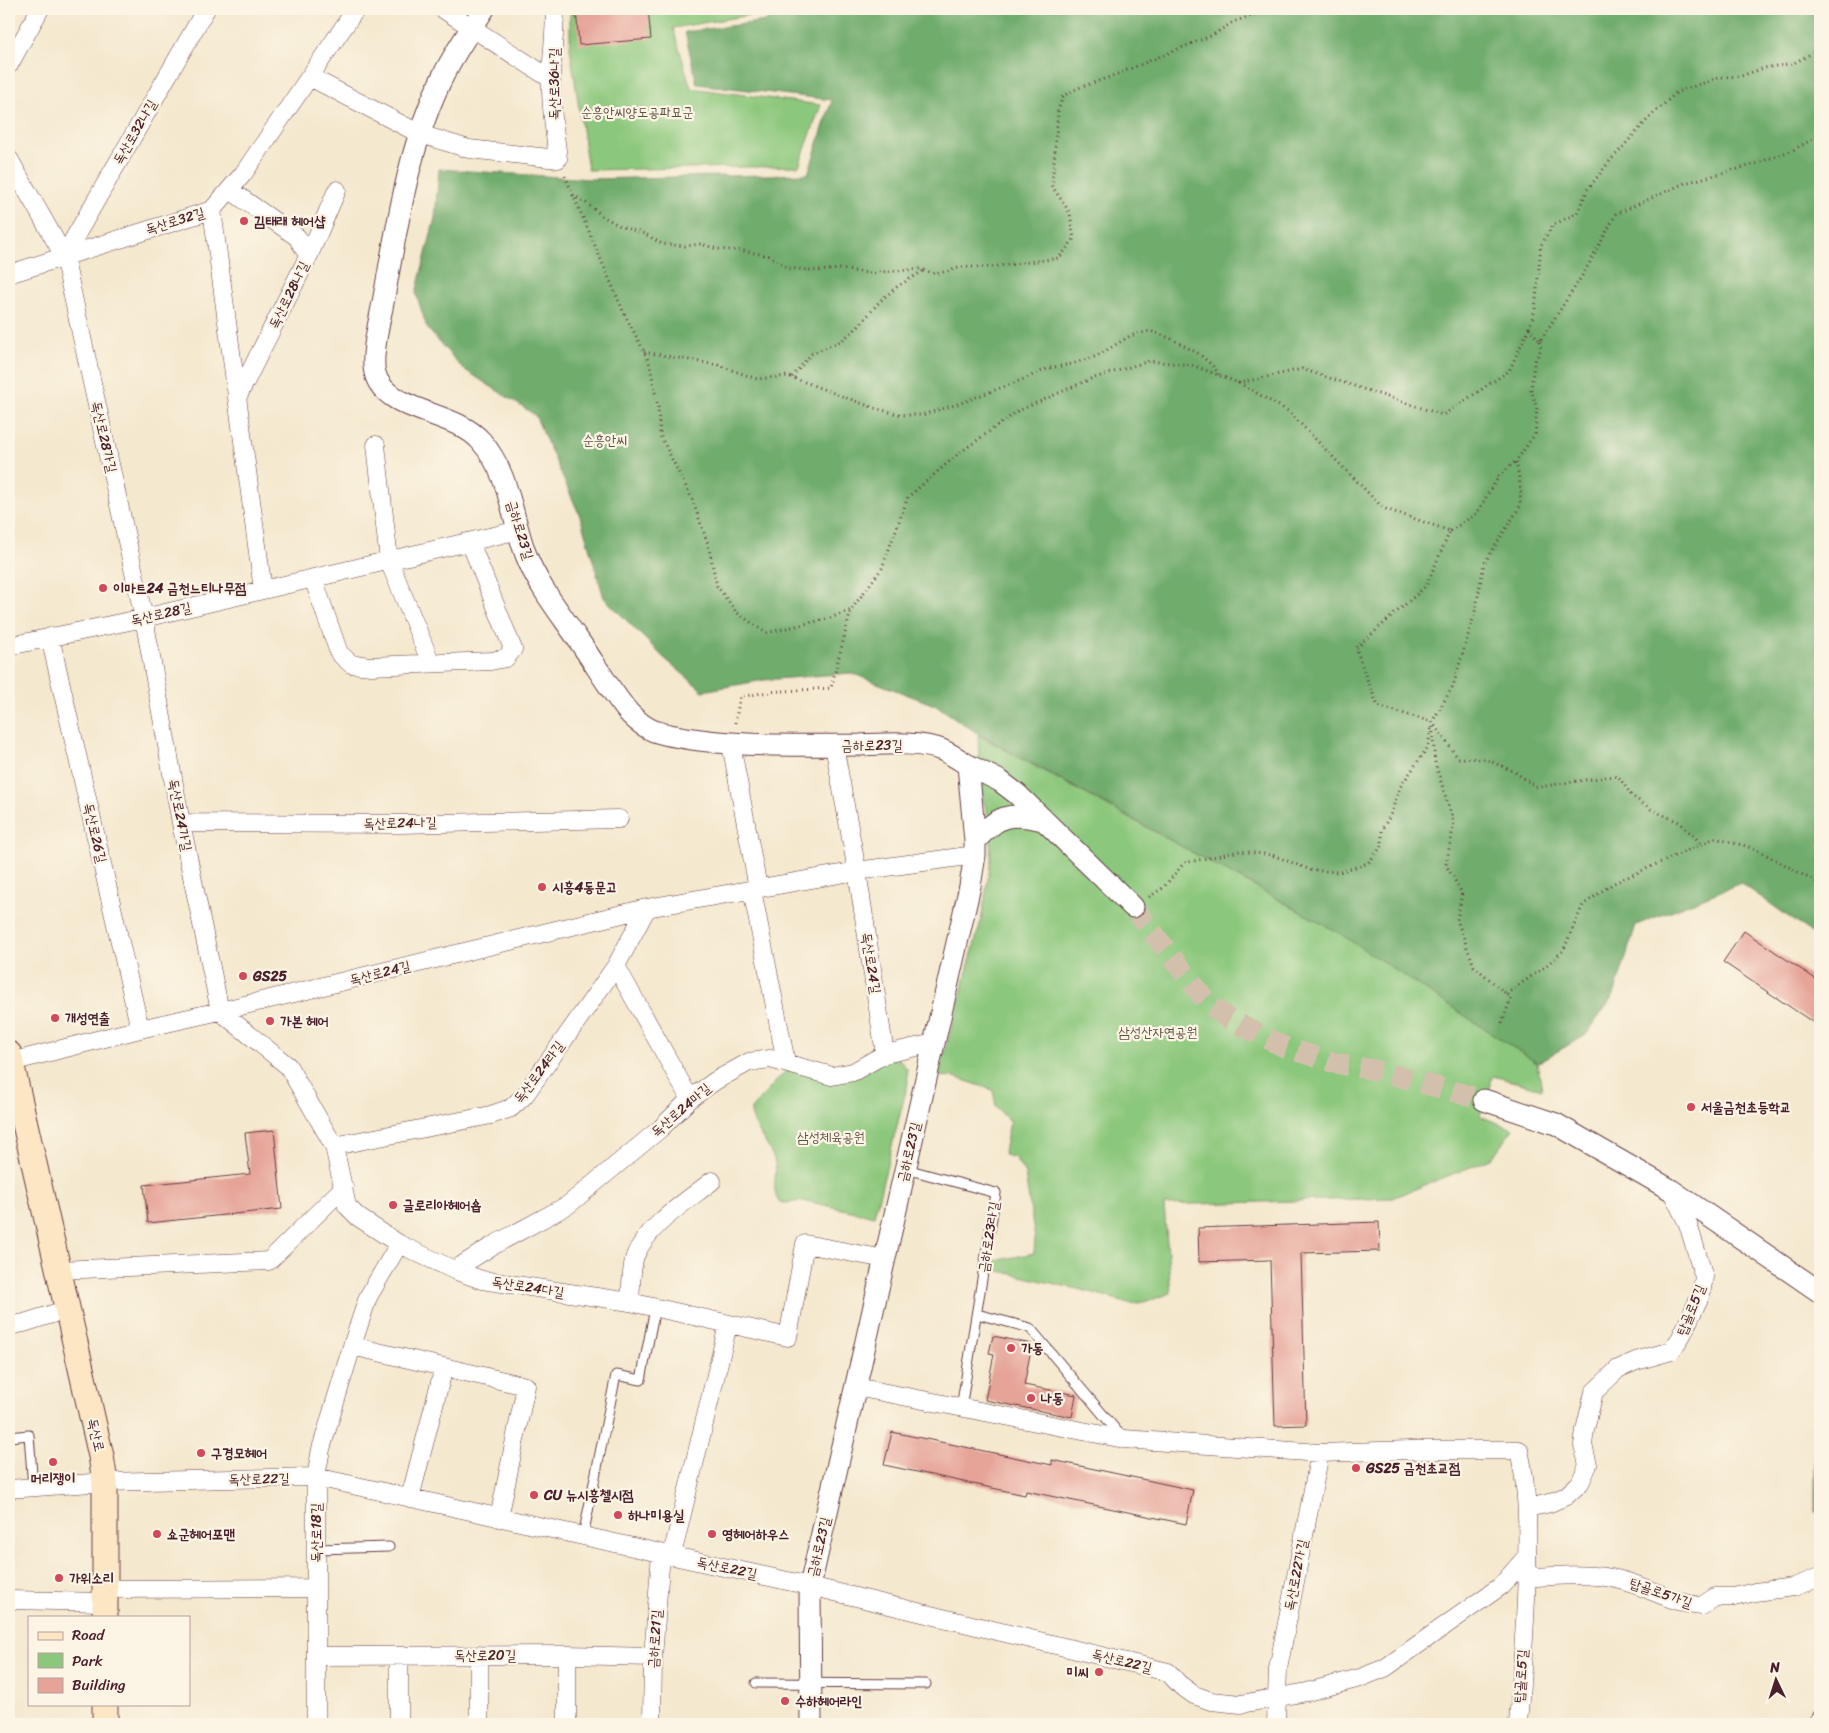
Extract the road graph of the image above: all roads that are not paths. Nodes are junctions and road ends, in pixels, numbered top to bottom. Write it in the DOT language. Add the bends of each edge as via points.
graph roads {
  1 [pos="40,9"];
  2 [pos="206,9"];
  3 [pos="356,9"];
  4 [pos="443,9"];
  5 [pos="484,9"];
  6 [pos="555,9"];
  7 [pos="472,27"];
  8 [pos="9,65"];
  9 [pos="310,77"];
  10 [pos="551,80"];
  11 [pos="420,134"];
  12 [pos="9,159"];
  13 [pos="230,190"];
  14 [pos="337,190"];
  15 [pos="212,210"];
  16 [pos="310,253"];
  17 [pos="64,256"];
  18 [pos="9,274"];
  19 [pos="237,398"];
  20 [pos="376,446"];
  21 [pos="519,530"];
  22 [pos="470,542"];
  23 [pos="389,561"];
  24 [pos="313,578"];
  25 [pos="263,590"];
  26 [pos="144,618"];
  27 [pos="50,637"];
  28 [pos="9,646"];
  29 [pos="431,663"];
  30 [pos="731,744"];
  31 [pos="834,745"];
  32 [pos="968,765"];
  33 [pos="619,819"];
  34 [pos="1043,820"];
  35 [pos="181,823"];
  36 [pos="975,848"];
  37 [pos="857,871"];
  38 [pos="755,889"];
  39 [pos="1133,907"];
  40 [pos="647,908"];
  41 [pos="616,966"];
  42 [pos="220,1011"];
  43 [pos="140,1029"];
  44 [pos="934,1044"];
  45 [pos="885,1054"];
  46 [pos="10,1058"];
  47 [pos="786,1062"];
  48 [pos="690,1099"];
  49 [pos="1484,1100"];
  50 [pos="334,1146"];
  51 [pos="906,1169"];
  52 [pos="712,1181"];
  53 [pos="344,1187"];
  54 [pos="1670,1190"];
  55 [pos="399,1244"];
  56 [pos="885,1259"];
  57 [pos="59,1270"];
  58 [pos="454,1270"];
  59 [pos="1820,1292"];
  60 [pos="630,1302"];
  61 [pos="655,1308"];
  62 [pos="68,1309"];
  63 [pos="977,1314"];
  64 [pos="728,1325"];
  65 [pos="9,1326"];
  66 [pos="352,1346"];
  67 [pos="444,1367"];
  68 [pos="856,1387"];
  69 [pos="961,1408"];
  70 [pos="9,1437"];
  71 [pos="1124,1439"];
  72 [pos="1320,1453"];
  73 [pos="316,1478"];
  74 [pos="105,1482"];
  75 [pos="33,1487"];
  76 [pos="9,1489"];
  77 [pos="410,1498"];
  78 [pos="1527,1508"];
  79 [pos="499,1518"];
  80 [pos="583,1536"];
  81 [pos="389,1547"];
  82 [pos="316,1549"];
  83 [pos="666,1554"];
  84 [pos="1528,1556"];
  85 [pos="1527,1578"];
  86 [pos="1820,1578"];
  87 [pos="810,1586"];
  88 [pos="316,1588"];
  89 [pos="9,1600"];
  90 [pos="105,1602"];
  91 [pos="567,1655"];
  92 [pos="316,1656"];
  93 [pos="398,1656"];
  94 [pos="480,1656"];
  95 [pos="653,1657"];
  96 [pos="810,1682"];
  97 [pos="756,1683"];
  98 [pos="926,1684"];
  99 [pos="1276,1698"];
  100 [pos="105,1706"];
  101 [pos="1820,1719"];
  102 [pos="105,1724"];
  103 [pos="316,1724"];
  104 [pos="399,1724"];
  105 [pos="479,1724"];
  106 [pos="567,1724"];
  107 [pos="652,1724"];
  108 [pos="810,1724"];
  109 [pos="1276,1724"];
  110 [pos="1518,1724"];
  111 [pos="1816,1724"];
  1 -- 8 [label="street"];
  2 -- 17 [label="street, 독산로32나길"];
  3 -- 9 [label="street, 독산로32길"];
  4 -- 7 [label="street"];
  5 -- 7 [label="street"];
  6 -- 10 [label="street, 독산로36나길"];
  7 -- 10 [label="street"];
  7 -- 11 [label="street" via="444,74"];
  9 -- 11 [label="street"];
  9 -- 13 [label="street, 독산로32길"];
  10 -- 11 [label="street, 독산로36나길" via="558,159 470,149"];
  11 -- 21 [label="street, 금하로23길" via="401,204 374,371 380,386 393,398 451,420 479,438 506,485"];
  12 -- 17 [label="street, 독산로28가길"];
  13 -- 15 [label="street, 독산로32길"];
  13 -- 16 [label="street" via="297,237"];
  14 -- 16 [label="street, 독산로28나길"];
  15 -- 17 [label="street, 독산로32길"];
  15 -- 19 [label="street"];
  16 -- 19 [label="street, 독산로28나길"];
  17 -- 18 [label="street, 독산로32길"];
  17 -- 26 [label="street, 독산로28가길"];
  19 -- 25 [label="street"];
  20 -- 23 [label="street"];
  21 -- 22 [label="street, 독산로28길"];
  21 -- 30 [label="street, 금하로23길" via="526,556 541,584 629,713 654,731"];
  22 -- 23 [label="street, 독산로28길"];
  22 -- 29 [label="street" via="513,649 506,658 490,661"];
  23 -- 24 [label="street, 독산로28길"];
  23 -- 29 [label="street"];
  24 -- 25 [label="street, 독산로28길"];
  24 -- 29 [label="street" via="339,653 351,664"];
  25 -- 26 [label="street, 독산로28길"];
  26 -- 27 [label="street, 독산로28길"];
  26 -- 35 [label="street, 독산로24가길"];
  27 -- 28 [label="street, 독산로28길"];
  27 -- 43 [label="street, 독산로26길"];
  30 -- 31 [label="street, 금하로23길"];
  30 -- 38 [label="street"];
  31 -- 32 [label="street, 금하로23길" via="904,744 941,749"];
  31 -- 37 [label="street, 독산로24길"];
  32 -- 34 [label="street" via="1000,781"];
  32 -- 36 [label="street, 금하로23길"];
  33 -- 35 [label="street, 독산로24나길" via="400,824"];
  34 -- 36 [label="street" via="1024,816 1004,818 993,823"];
  34 -- 39 [label="street"];
  35 -- 42 [label="street, 독산로24가길"];
  36 -- 37 [label="street, 독산로24길"];
  36 -- 44 [label="street, 금하로23길" via="970,886"];
  37 -- 38 [label="street, 독산로24길"];
  37 -- 45 [label="street, 독산로24길"];
  38 -- 40 [label="street, 독산로24길"];
  38 -- 47 [label="street"];
  40 -- 41 [label="street, 독산로24라길"];
  40 -- 42 [label="street, 독산로24길"];
  41 -- 48 [label="street"];
  41 -- 50 [label="street, 독산로24라길" via="524,1096 511,1108 491,1115"];
  42 -- 43 [label="street, 독산로24길"];
  42 -- 50 [label="street, 독산로24다길" via="288,1066"];
  43 -- 46 [label="street, 독산로24길"];
  44 -- 45 [label="street, 독산로24마길"];
  44 -- 51 [label="street, 금하로23길"];
  45 -- 47 [label="street, 독산로24마길" via="853,1072 832,1076"];
  46 -- 57 [label="main road, 독산로"];
  47 -- 48 [label="street, 독산로24마길" via="770,1059 749,1062"];
  48 -- 58 [label="street, 독산로24마길" via="661,1128 568,1205"];
  49 -- 54 [label="street" via="1556,1124"];
  50 -- 53 [label="street, 독산로24다길"];
  51 -- 56 [label="street, 금하로23길"];
  51 -- 63 [label="lane, 금하로23라길" via="996,1193"];
  52 -- 60 [label="street" via="644,1240 634,1258"];
  53 -- 55 [label="street, 독산로24다길" via="347,1206"];
  53 -- 57 [label="street" via="270,1261"];
  54 -- 59 [label="street"];
  54 -- 78 [label="street, 탑골로5길" via="1688,1224 1704,1277 1701,1294 1671,1351 1618,1369 1594,1392 1584,1430 1583,1445 1588,1465 1580,1483 1566,1496"];
  55 -- 58 [label="street, 독산로24다길"];
  55 -- 66 [label="street, 독산로18길" via="368,1297"];
  56 -- 64 [label="street, 독산로24다길" via="805,1244 788,1337"];
  56 -- 68 [label="street, 금하로23길"];
  57 -- 62 [label="main road, 독산로"];
  58 -- 60 [label="street, 독산로24다길" via="482,1280"];
  60 -- 61 [label="street, 독산로24다길"];
  61 -- 64 [label="street, 독산로24다길"];
  61 -- 80 [label="lane" via="641,1380 616,1375"];
  62 -- 65 [label="street"];
  62 -- 74 [label="main road, 독산로"];
  63 -- 69 [label="lane, 금하로23라길"];
  63 -- 71 [label="lane" via="1030,1328"];
  64 -- 83 [label="street"];
  66 -- 67 [label="street"];
  66 -- 73 [label="street, 독산로18길" via="321,1449"];
  67 -- 77 [label="street"];
  67 -- 79 [label="street" via="526,1386"];
  68 -- 69 [label="street"];
  68 -- 87 [label="street, 금하로23길"];
  69 -- 71 [label="street"];
  70 -- 75 [label="lane" via="29,1435"];
  71 -- 72 [label="street"];
  72 -- 78 [label="street, 탑골로5길" via="1519,1450"];
  72 -- 99 [label="street, 독산로22가길" via="1278,1669"];
  73 -- 74 [label="street, 독산로22길"];
  73 -- 77 [label="street, 독산로22길"];
  73 -- 82 [label="street, 독산로18길"];
  74 -- 75 [label="street, 독산로22길"];
  74 -- 90 [label="main road, 독산로"];
  75 -- 76 [label="street, 독산로22길"];
  77 -- 79 [label="street, 독산로22길"];
  78 -- 84 [label="street, 탑골로5길"];
  79 -- 80 [label="street, 독산로22길"];
  80 -- 83 [label="street, 독산로22길"];
  81 -- 82 [label="lane"];
  82 -- 88 [label="street, 독산로18길"];
  83 -- 87 [label="street, 독산로22길"];
  83 -- 95 [label="street, 금하로21길"];
  84 -- 85 [label="street, 탑골로5길"];
  84 -- 99 [label="street, 독산로22길" via="1501,1586 1385,1668 1339,1685"];
  85 -- 86 [label="street, 탑골로5가길" via="1583,1575 1622,1580 1687,1605 1702,1606 1714,1596 1734,1597 1794,1587"];
  85 -- 110 [label="street, 탑골로5길"];
  87 -- 96 [label="street, 금하로23길"];
  87 -- 99 [label="street, 독산로22길" via="1168,1672 1194,1695 1211,1701 1241,1704"];
  88 -- 90 [label="street"];
  88 -- 92 [label="street, 독산로18길"];
  89 -- 90 [label="street"];
  91 -- 94 [label="street, 독산로20길"];
  91 -- 95 [label="street, 독산로20길"];
  91 -- 106 [label="street"];
  92 -- 93 [label="street, 독산로20길"];
  92 -- 103 [label="street, 독산로18길"];
  93 -- 94 [label="street, 독산로20길"];
  93 -- 104 [label="street"];
  94 -- 105 [label="street"];
  95 -- 107 [label="street, 금하로21길"];
  96 -- 97 [label="lane"];
  96 -- 98 [label="lane"];
  96 -- 108 [label="street, 금하로23길"];
  99 -- 109 [label="street, 독산로22가길"];
  100 -- 102 [label="main road"];
  101 -- 111 [label="street"];
}
